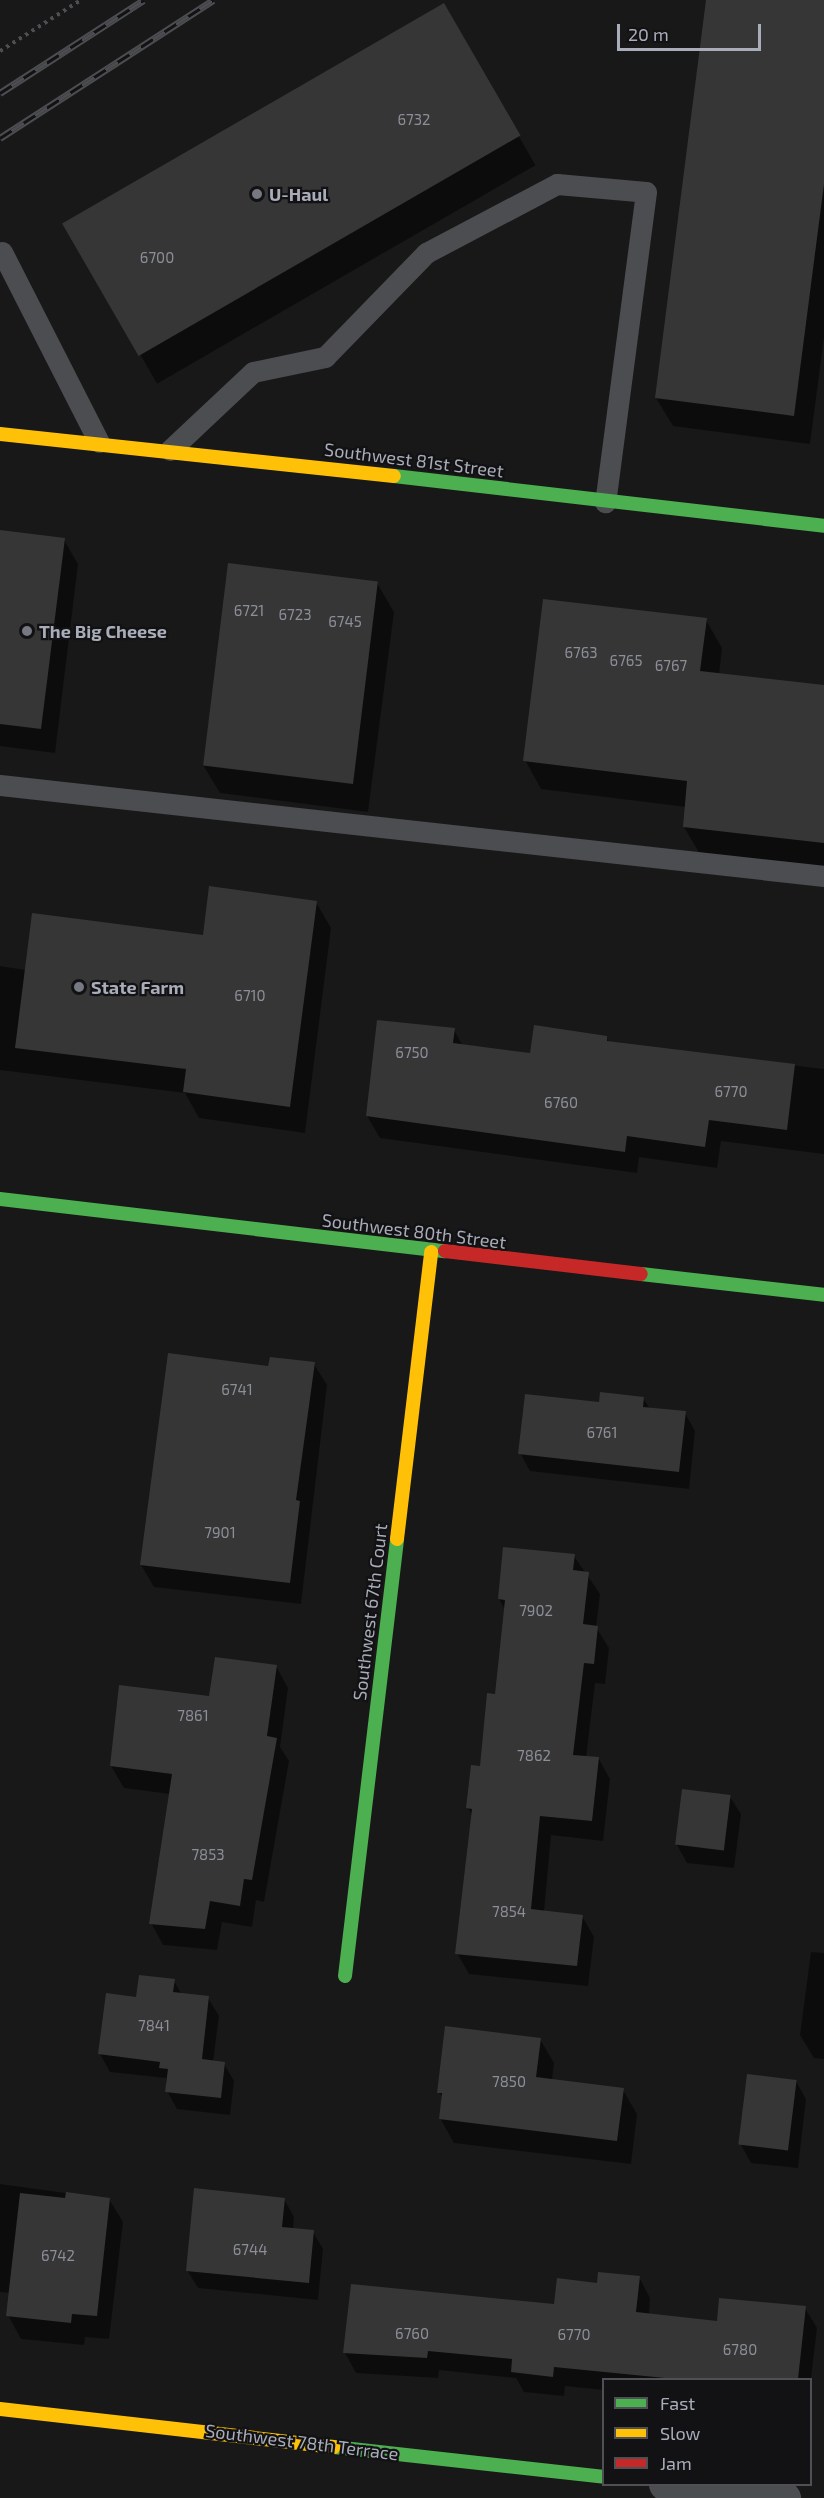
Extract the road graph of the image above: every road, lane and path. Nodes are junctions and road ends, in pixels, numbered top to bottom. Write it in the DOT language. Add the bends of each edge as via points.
graph roads {
  1 [pos="81,0"];
  2 [pos="0,51"];
  3 [pos="3,252"];
  4 [pos="0,434"];
  5 [pos="99,442"];
  6 [pos="170,450"];
  7 [pos="605,502"];
  8 [pos="824,526"];
  9 [pos="0,785"];
  10 [pos="824,876"];
  11 [pos="0,1199"];
  12 [pos="431,1252"];
  13 [pos="824,1296"];
  14 [pos="345,1976"];
  15 [pos="0,2409"];
  16 [pos="602,2477"];
  17 [pos="682,2486"];
  18 [pos="784,2498"];
  1 -- 2 [label="path"];
  3 -- 5 [label="lane"];
  4 -- 5 [label="street, Southwest 81st Street"];
  5 -- 6 [label="street, Southwest 81st Street"];
  6 -- 7 [label="street, Southwest 81st Street"];
  6 -- 7 [label="lane" via="253,372 325,357 426,253 557,184 646,192"];
  7 -- 8 [label="street, Southwest 81st Street"];
  9 -- 10 [label="lane"];
  11 -- 12 [label="street, Southwest 80th Street"];
  12 -- 13 [label="street, Southwest 80th Street"];
  12 -- 14 [label="street, Southwest 67th Court"];
  15 -- 16 [label="street, Southwest 78th Terrace"];
  17 -- 18 [label="street"];
}
